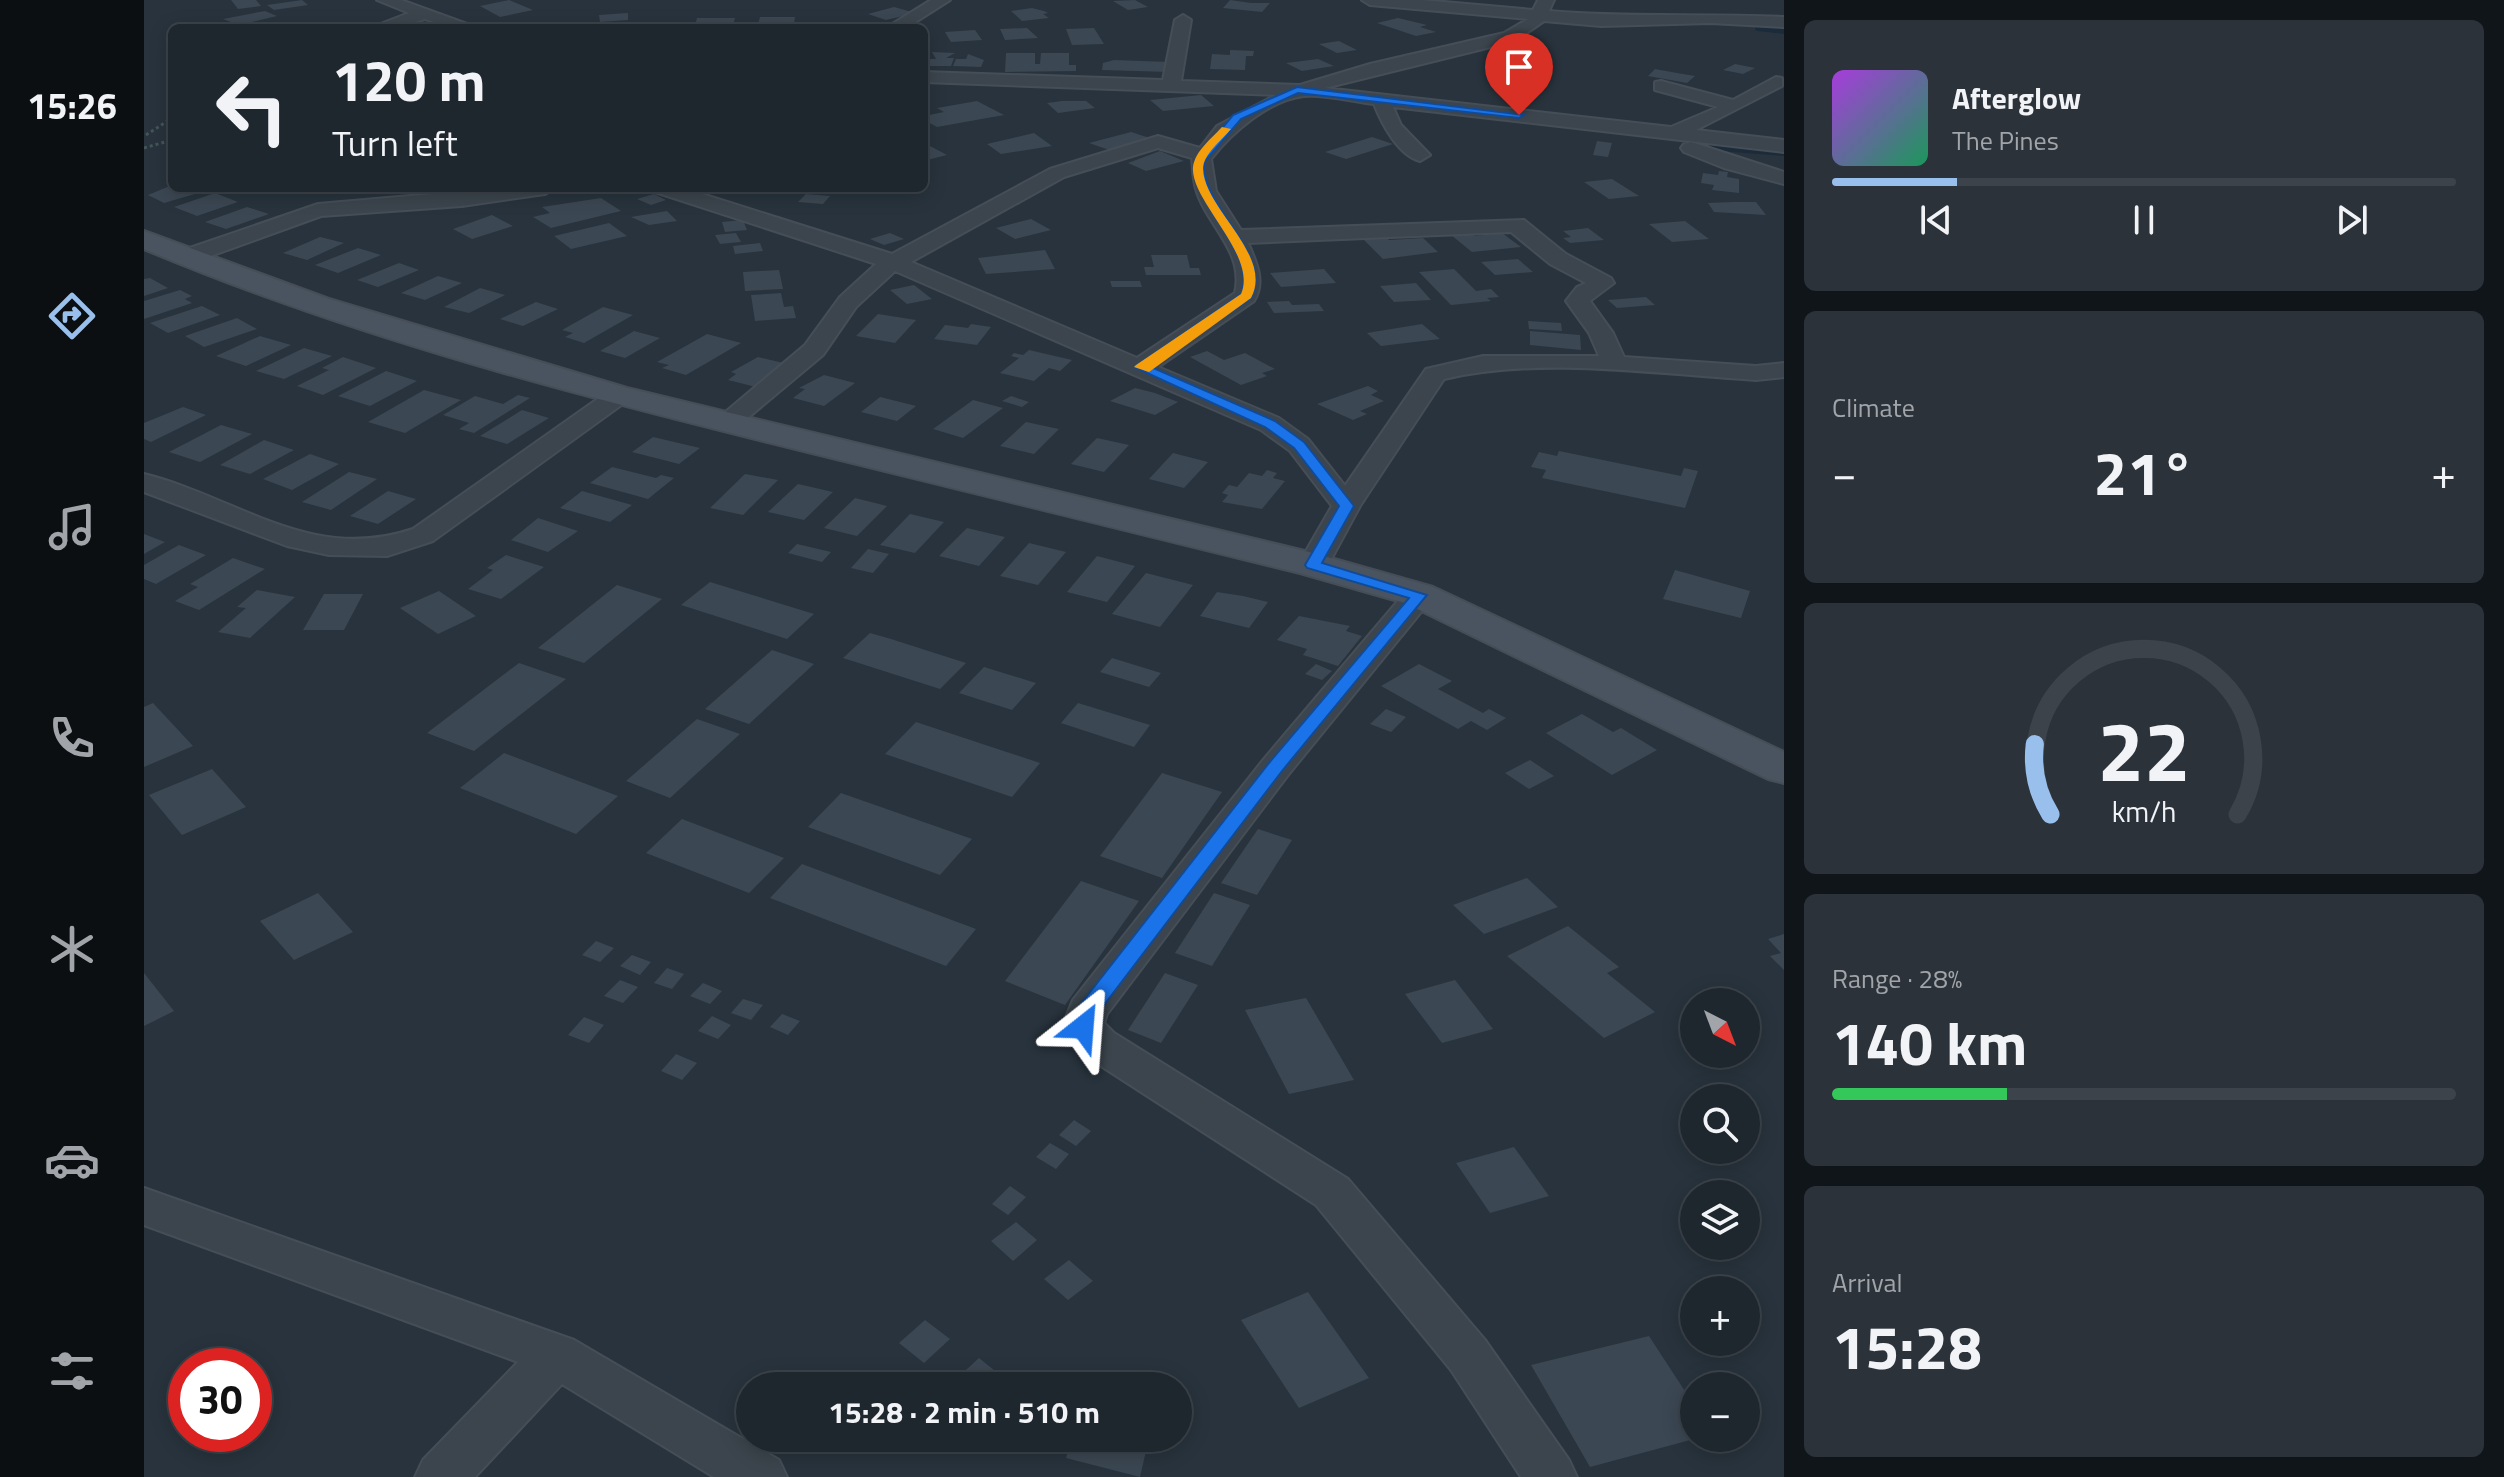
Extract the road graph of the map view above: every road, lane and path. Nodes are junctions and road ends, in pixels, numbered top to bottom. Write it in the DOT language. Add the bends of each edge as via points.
graph roads {
  1 [pos="385,0"];
  2 [pos="942,0"];
  3 [pos="1370,0"];
  4 [pos="1542,9"];
  5 [pos="427,13"];
  6 [pos="1183,20"];
  7 [pos="1784,22"];
  8 [pos="391,24"];
  9 [pos="459,24"];
  10 [pos="901,24"];
  11 [pos="928,77"];
  12 [pos="1776,82"];
  13 [pos="1171,86"];
  14 [pos="1661,86"];
  15 [pos="1297,90"];
  16 [pos="1381,99"];
  17 [pos="1735,106"];
  18 [pos="168,121"];
  19 [pos="1661,134"];
  20 [pos="146,135"];
  21 [pos="168,141"];
  22 [pos="1784,146"];
  23 [pos="144,148"];
  24 [pos="1203,155"];
  25 [pos="1420,155"];
  26 [pos="1784,178"];
  27 [pos="372,192"];
  28 [pos="517,192"];
  29 [pos="675,192"];
  30 [pos="318,210"];
  31 [pos="1234,237"];
  32 [pos="144,239"];
  33 [pos="186,257"];
  34 [pos="892,262"];
  35 [pos="1614,363"];
  36 [pos="1141,367"];
  37 [pos="1784,370"];
  38 [pos="618,396"];
  39 [pos="729,420"];
  40 [pos="144,482"];
  41 [pos="1346,506"];
  42 [pos="1313,565"];
  43 [pos="1419,595"];
  44 [pos="1784,769"];
  45 [pos="144,1206"];
  46 [pos="557,1355"];
  47 [pos="441,1477"];
  48 [pos="761,1477"];
  49 [pos="1551,1477"];
  1 -- 5 [label="street"];
  2 -- 10 [label="street"];
  3 -- 4 [label="street"];
  4 -- 7 [label="street" via="1616,22"];
  4 -- 15 [label="street" via="1528,28 1509,37"];
  5 -- 8 [label="street"];
  5 -- 9 [label="street"];
  6 -- 13 [label="street"];
  11 -- 13 [label="street"];
  12 -- 17 [label="street"];
  13 -- 15 [label="street"];
  14 -- 17 [label="street"];
  15 -- 16 [label="street"];
  15 -- 24 [label="street" via="1237,117"];
  16 -- 19 [label="street"];
  16 -- 25 [label="street" via="1393,127"];
  17 -- 19 [label="street"];
  18 -- 20 [label="path"];
  19 -- 22 [label="street"];
  19 -- 26 [label="street" via="1731,164"];
  21 -- 23 [label="path"];
  24 -- 31 [label="street" via="1198,169 1203,186"];
  24 -- 34 [label="street" via="1158,142 1057,173"];
  27 -- 30 [label="street"];
  28 -- 30 [label="street"];
  29 -- 34 [label="street"];
  30 -- 33 [label="street"];
  31 -- 35 [label="street" via="1516,225 1558,259 1603,283 1578,301"];
  31 -- 36 [label="street" via="1250,277 1246,296"];
  32 -- 33 [label="street"];
  33 -- 38 [label="street"];
  34 -- 36 [label="street"];
  34 -- 39 [label="street" via="863,284 814,350"];
  35 -- 37 [label="street" via="1756,373"];
  35 -- 41 [label="street" via="1483,363 1435,374"];
  36 -- 41 [label="street" via="1270,424 1299,445"];
  38 -- 39 [label="street"];
  38 -- 40 [label="street" via="423,535 386,547 349,549 280,534"];
  39 -- 42 [label="street"];
  41 -- 42 [label="street"];
  42 -- 43 [label="street"];
  43 -- 44 [label="street"];
  43 -- 49 [label="street" via="1276,767 1087,1010 1083,1027 1099,1044 1332,1192 1468,1355"];
  45 -- 46 [label="street"];
  46 -- 47 [label="street"];
  46 -- 48 [label="street"];
}
